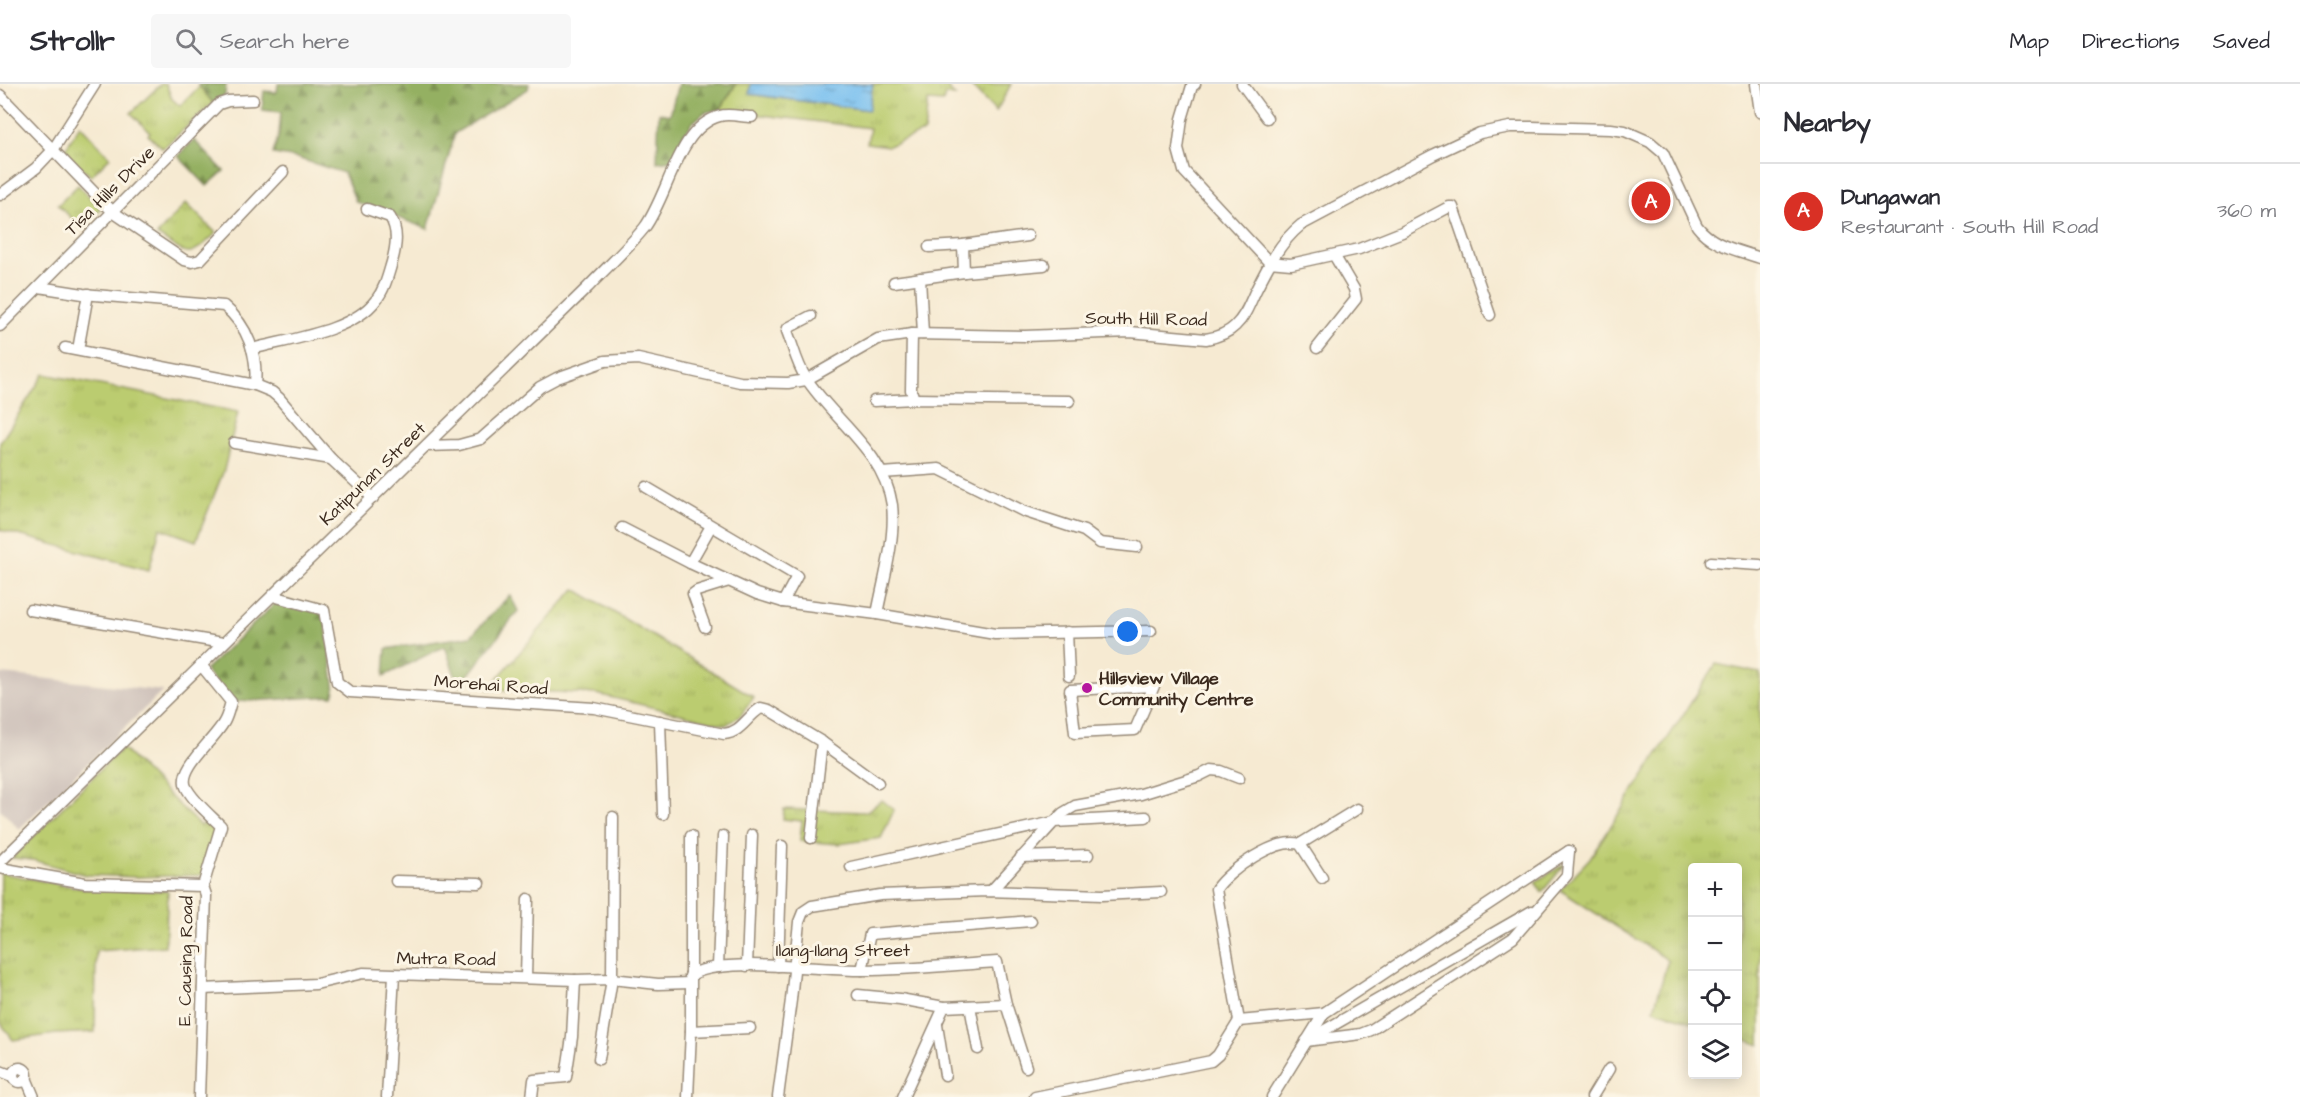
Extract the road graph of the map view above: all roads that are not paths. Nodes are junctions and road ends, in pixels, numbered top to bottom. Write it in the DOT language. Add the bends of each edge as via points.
graph roads {
  1 [pos="95,84"];
  2 [pos="1195,84"];
  3 [pos="1242,84"];
  4 [pos="1756,84"];
  5 [pos="253,100"];
  6 [pos="2,101"];
  7 [pos="1760,112"];
  8 [pos="752,117"];
  9 [pos="1268,118"];
  10 [pos="53,150"];
  11 [pos="283,172"];
  12 [pos="0,195"];
  13 [pos="367,209"];
  14 [pos="113,212"];
  15 [pos="1028,236"];
  16 [pos="963,245"];
  17 [pos="929,246"];
  18 [pos="1334,255"];
  19 [pos="1760,258"];
  20 [pos="1269,262"];
  21 [pos="1044,265"];
  22 [pos="964,272"];
  23 [pos="920,278"];
  24 [pos="894,282"];
  25 [pos="39,287"];
  26 [pos="88,294"];
  27 [pos="1490,315"];
  28 [pos="811,316"];
  29 [pos="0,326"];
  30 [pos="918,334"];
  31 [pos="65,348"];
  32 [pos="1317,348"];
  33 [pos="252,349"];
  34 [pos="78,350"];
  35 [pos="807,380"];
  36 [pos="255,385"];
  37 [pos="914,399"];
  38 [pos="1069,401"];
  39 [pos="874,402"];
  40 [pos="234,443"];
  41 [pos="427,446"];
  42 [pos="332,459"];
  43 [pos="882,473"];
  44 [pos="646,487"];
  45 [pos="373,498"];
  46 [pos="711,526"];
  47 [pos="622,528"];
  48 [pos="1137,547"];
  49 [pos="1712,562"];
  50 [pos="690,563"];
  51 [pos="1760,565"];
  52 [pos="729,581"];
  53 [pos="273,596"];
  54 [pos="783,602"];
  55 [pos="30,610"];
  56 [pos="877,614"];
  57 [pos="705,627"];
  58 [pos="1151,631"];
  59 [pos="1067,632"];
  60 [pos="223,644"];
  61 [pos="201,665"];
  62 [pos="1069,676"];
  63 [pos="1154,686"];
  64 [pos="660,721"];
  65 [pos="822,742"];
  66 [pos="1239,778"];
  67 [pos="878,783"];
  68 [pos="1358,809"];
  69 [pos="663,814"];
  70 [pos="614,816"];
  71 [pos="1146,817"];
  72 [pos="1054,822"];
  73 [pos="752,834"];
  74 [pos="692,836"];
  75 [pos="723,836"];
  76 [pos="811,838"];
  77 [pos="1300,844"];
  78 [pos="782,846"];
  79 [pos="1088,855"];
  80 [pos="1021,857"];
  81 [pos="0,862"];
  82 [pos="851,867"];
  83 [pos="0,868"];
  84 [pos="1322,878"];
  85 [pos="396,881"];
  86 [pos="479,883"];
  87 [pos="203,886"];
  88 [pos="991,891"];
  89 [pos="1161,892"];
  90 [pos="528,899"];
  91 [pos="1540,907"];
  92 [pos="1031,921"];
  93 [pos="747,966"];
  94 [pos="778,966"];
  95 [pos="717,967"];
  96 [pos="795,967"];
  97 [pos="862,970"];
  98 [pos="394,975"];
  99 [pos="526,977"];
  100 [pos="612,979"];
  101 [pos="575,980"];
  102 [pos="690,980"];
  103 [pos="203,989"];
  104 [pos="858,995"];
  105 [pos="1006,1004"];
  106 [pos="970,1006"];
  107 [pos="944,1007"];
  108 [pos="1324,1012"];
  109 [pos="1239,1021"];
  110 [pos="937,1025"];
  111 [pos="750,1028"];
  112 [pos="691,1031"];
  113 [pos="1306,1041"];
  114 [pos="978,1049"];
  115 [pos="599,1059"];
  116 [pos="1026,1067"];
  117 [pos="1610,1069"];
  118 [pos="0,1071"];
  119 [pos="945,1075"];
  120 [pos="34,1097"];
  121 [pos="199,1097"];
  122 [pos="387,1097"];
  123 [pos="532,1097"];
  124 [pos="688,1097"];
  125 [pos="778,1097"];
  126 [pos="903,1097"];
  127 [pos="1035,1097"];
  128 [pos="1272,1097"];
  129 [pos="1592,1097"];
  1 -- 10 [label="street"];
  2 -- 20 [label="street" via="1182,119 1178,149 1184,171"];
  3 -- 9 [label="street"];
  4 -- 7 [label="street"];
  5 -- 14 [label="street, Tisa Hills Drive" via="219,104"];
  6 -- 10 [label="street"];
  8 -- 41 [label="street, Katipunan Street" via="722,115 703,122 687,140 645,226"];
  10 -- 12 [label="street"];
  10 -- 14 [label="street"];
  11 -- 14 [label="street" via="200,260 192,262"];
  13 -- 33 [label="street" via="390,217 397,236 387,279 375,302 339,326"];
  14 -- 25 [label="street, Tisa Hills Drive"];
  15 -- 16 [label="street"];
  16 -- 17 [label="street"];
  16 -- 22 [label="street"];
  18 -- 20 [label="street" via="1291,264"];
  18 -- 27 [label="street" via="1402,232 1453,207"];
  18 -- 32 [label="street" via="1356,299"];
  19 -- 20 [label="street, South Hill Road" via="1703,234 1663,153 1650,142 1611,129 1510,127 1480,133 1433,155 1301,225"];
  20 -- 30 [label="street, South Hill Road" via="1243,317 1226,333 1206,339 1130,332"];
  21 -- 22 [label="street"];
  22 -- 23 [label="street"];
  23 -- 24 [label="street"];
  23 -- 30 [label="street"];
  25 -- 26 [label="street"];
  25 -- 29 [label="street, Tisa Hills Drive"];
  26 -- 33 [label="street" via="224,306 240,321"];
  26 -- 34 [label="street"];
  28 -- 35 [label="street" via="787,331"];
  30 -- 35 [label="street, South Hill Road" via="878,339"];
  30 -- 37 [label="street" via="911,390"];
  31 -- 34 [label="street"];
  33 -- 36 [label="street" via="257,370"];
  34 -- 36 [label="street"];
  35 -- 41 [label="street, South Hill Road" via="741,382 638,358 605,360 540,387 482,440"];
  35 -- 43 [label="street" via="866,448"];
  36 -- 42 [label="street" via="279,398"];
  37 -- 38 [label="street"];
  37 -- 39 [label="street"];
  40 -- 42 [label="street"];
  41 -- 45 [label="street, Katipunan Street"];
  42 -- 45 [label="street"];
  43 -- 48 [label="street" via="939,469 1023,511 1084,531 1101,543"];
  43 -- 56 [label="street" via="892,508"];
  44 -- 46 [label="street"];
  45 -- 53 [label="street, Katipunan Street"];
  46 -- 50 [label="street"];
  46 -- 54 [label="street" via="796,576"];
  47 -- 50 [label="street"];
  49 -- 51 [label="street"];
  50 -- 52 [label="street"];
  52 -- 54 [label="street"];
  52 -- 57 [label="street" via="693,594"];
  53 -- 60 [label="street, Katipunan Street"];
  53 -- 64 [label="street, Morehai Road" via="324,610 337,682 350,692 594,708"];
  54 -- 56 [label="street"];
  55 -- 60 [label="street"];
  56 -- 59 [label="street" via="995,634"];
  58 -- 59 [label="street"];
  59 -- 62 [label="street"];
  60 -- 61 [label="street, Katipunan Street"];
  61 -- 81 [label="street, Katipunan Street"];
  61 -- 87 [label="street" via="231,702 225,720 187,769 184,779 186,788 221,826"];
  63 -- 63 [label="street" via="1135,730 1075,733 1070,690"];
  64 -- 65 [label="street, Morehai Road" via="732,733 761,708"];
  64 -- 69 [label="street"];
  65 -- 67 [label="street"];
  65 -- 76 [label="street"];
  66 -- 72 [label="street" via="1211,770 1141,794 1075,806"];
  68 -- 77 [label="street"];
  70 -- 100 [label="street"];
  71 -- 72 [label="street"];
  72 -- 80 [label="street"];
  72 -- 82 [label="street"];
  73 -- 93 [label="street"];
  74 -- 102 [label="street"];
  75 -- 95 [label="street"];
  77 -- 84 [label="street"];
  77 -- 109 [label="street" via="1292,842 1272,848 1230,874 1216,889"];
  78 -- 94 [label="street"];
  79 -- 80 [label="street"];
  80 -- 88 [label="street"];
  83 -- 87 [label="street, E. Causing Road" via="85,883"];
  85 -- 86 [label="street"];
  87 -- 103 [label="street, E. Causing Road"];
  88 -- 89 [label="street" via="1102,895"];
  88 -- 96 [label="street" via="880,895 812,906 803,912 799,922"];
  90 -- 99 [label="street"];
  91 -- 108 [label="street" via="1567,875 1569,851"];
  91 -- 113 [label="street"];
  91 -- 113 [label="street" via="1513,938 1371,1030"];
  92 -- 97 [label="street" via="870,934"];
  93 -- 94 [label="street, Ilang-Ilang Street"];
  93 -- 95 [label="street, Ilang-Ilang Street"];
  94 -- 96 [label="street, Ilang-Ilang Street"];
  95 -- 102 [label="street, Ilang-Ilang Street" via="698,970"];
  96 -- 97 [label="street, Ilang-Ilang Street"];
  96 -- 125 [label="street"];
  97 -- 105 [label="street, Ilang-Ilang Street" via="997,962"];
  98 -- 99 [label="street, Mutra Road"];
  98 -- 103 [label="street, Mutra Road" via="363,973 316,984"];
  98 -- 122 [label="street"];
  99 -- 101 [label="street, Mutra Road"];
  100 -- 101 [label="street, Mutra Road"];
  100 -- 102 [label="street, Mutra Road" via="658,984"];
  100 -- 115 [label="street"];
  101 -- 123 [label="street" via="567,1077 534,1080"];
  102 -- 112 [label="street"];
  103 -- 121 [label="street, E. Causing Road"];
  104 -- 107 [label="street"];
  105 -- 106 [label="street"];
  105 -- 116 [label="street"];
  106 -- 107 [label="street"];
  106 -- 114 [label="street"];
  107 -- 110 [label="street"];
  108 -- 109 [label="street"];
  108 -- 113 [label="street"];
  109 -- 127 [label="street" via="1211,1061"];
  110 -- 119 [label="street"];
  110 -- 126 [label="street"];
  111 -- 112 [label="street"];
  112 -- 124 [label="street"];
  113 -- 128 [label="street"];
  117 -- 129 [label="street"];
  118 -- 120 [label="street" via="13,1076 19,1068 26,1071"];
}
